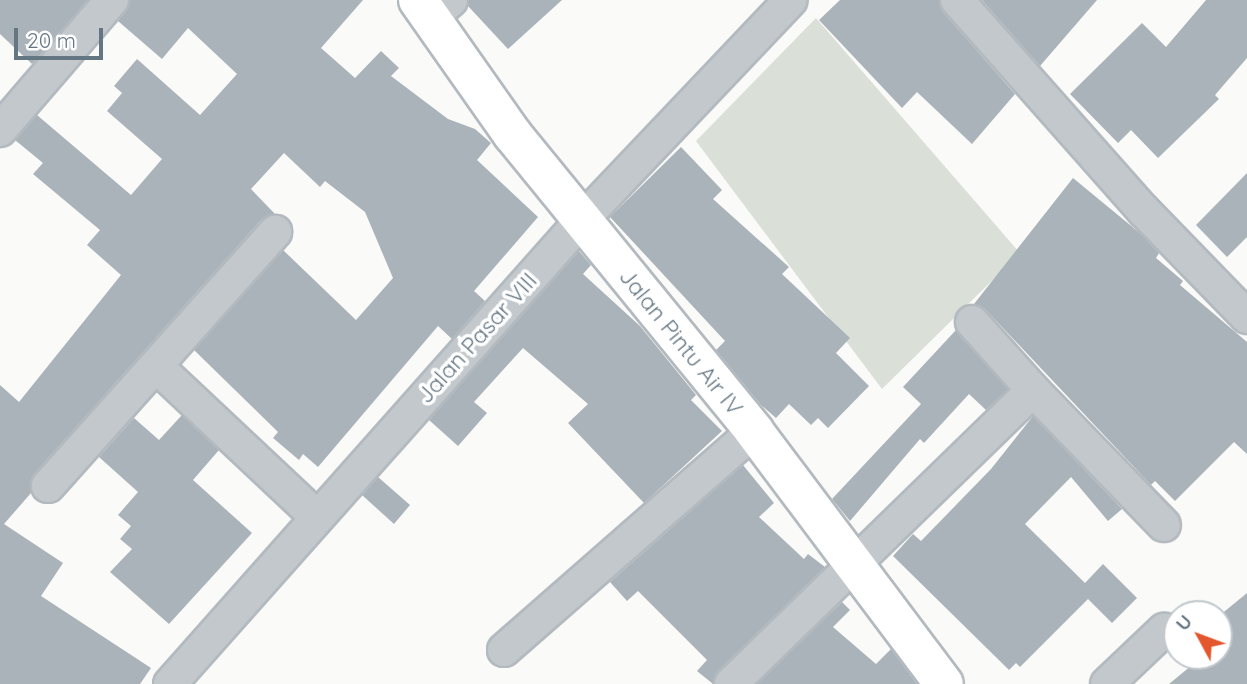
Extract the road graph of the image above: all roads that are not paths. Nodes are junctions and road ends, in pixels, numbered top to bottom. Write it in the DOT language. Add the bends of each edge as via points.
graph roads {
  1 [pos="111,0"];
  2 [pos="791,0"];
  3 [pos="957,0"];
  4 [pos="433,6"];
  5 [pos="0,130"];
  6 [pos="582,220"];
  7 [pos="275,232"];
  8 [pos="1247,317"];
  9 [pos="972,322"];
  10 [pos="156,366"];
  11 [pos="1033,390"];
  12 [pos="754,431"];
  13 [pos="48,486"];
  14 [pos="317,517"];
  15 [pos="1164,525"];
  16 [pos="852,565"];
  17 [pos="1163,632"];
  18 [pos="505,650"];
  19 [pos="170,684"];
  20 [pos="731,684"];
  21 [pos="944,684"];
  22 [pos="1107,684"];
  1 -- 5 [label="street"];
  2 -- 6 [label="street, Jalan Pasar VIII"];
  3 -- 8 [label="street" via="1144,211"];
  4 -- 6 [label="main road, Jalan Pintu Air IV" via="513,135"];
  6 -- 12 [label="main road, Jalan Pintu Air IV"];
  6 -- 14 [label="street, Jalan Pasar VIII"];
  7 -- 10 [label="street"];
  9 -- 11 [label="street"];
  10 -- 13 [label="street"];
  10 -- 14 [label="street"];
  11 -- 15 [label="street"];
  11 -- 16 [label="street"];
  12 -- 16 [label="main road, Jalan Pintu Air IV"];
  12 -- 18 [label="street"];
  14 -- 19 [label="street, Jalan Pasar VIII"];
  16 -- 20 [label="street"];
  16 -- 21 [label="main road, Jalan Pintu Air IV"];
  17 -- 22 [label="street"];
}
